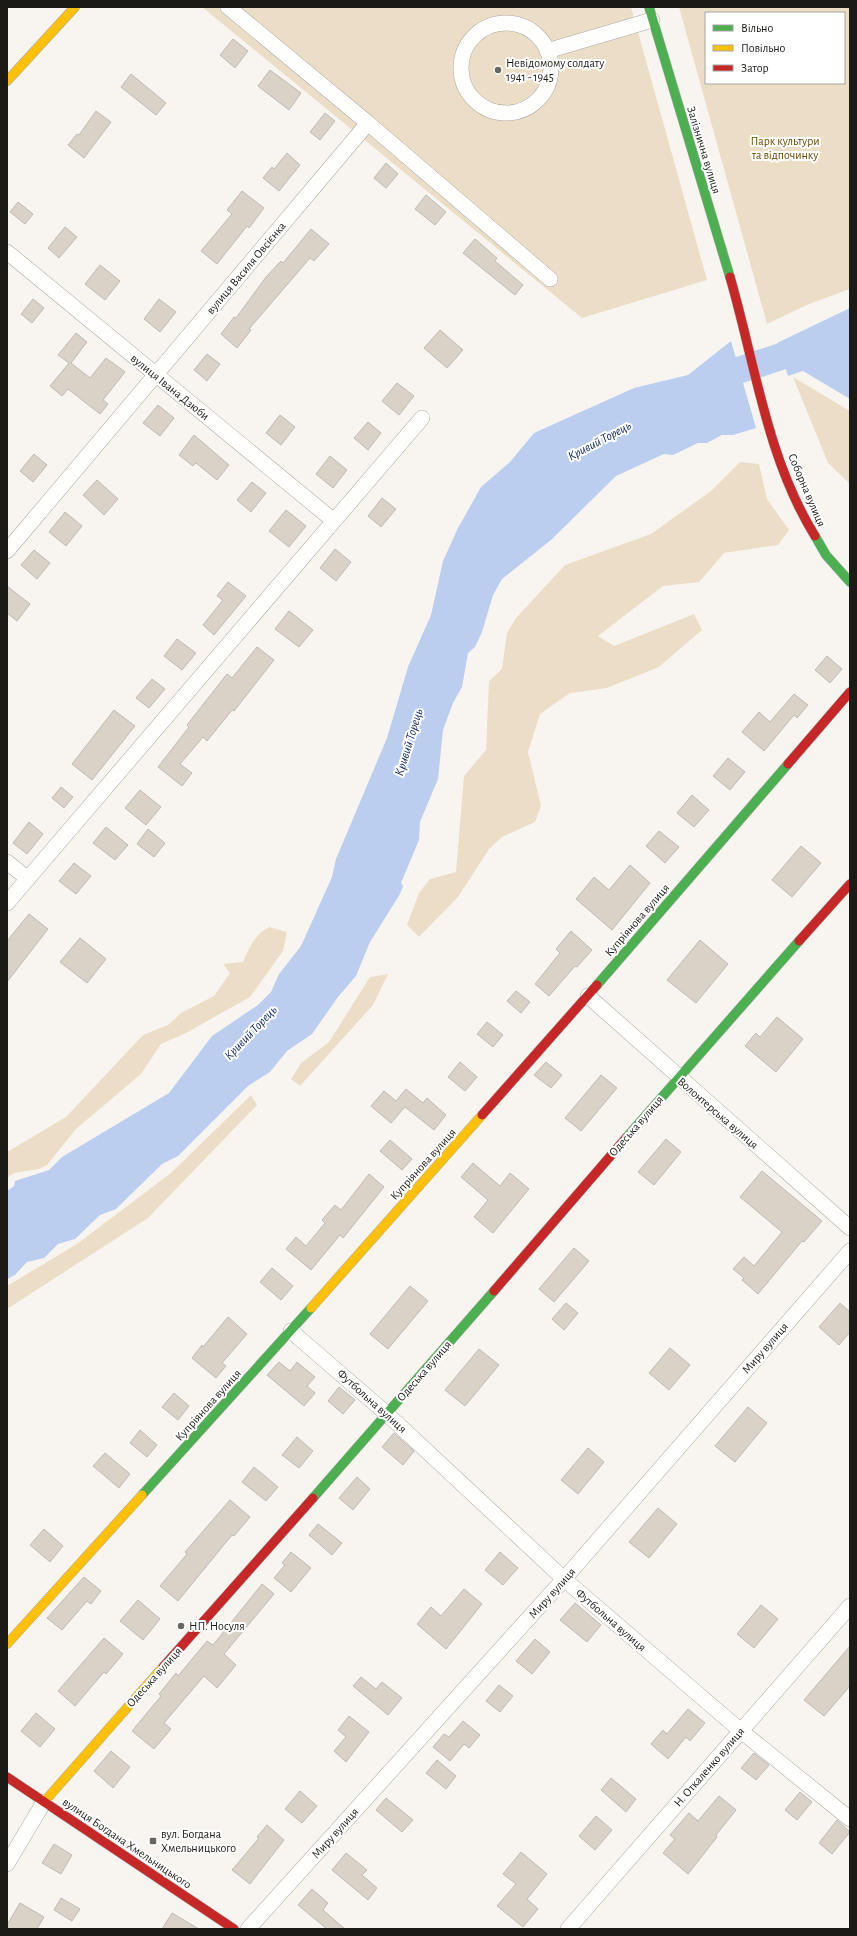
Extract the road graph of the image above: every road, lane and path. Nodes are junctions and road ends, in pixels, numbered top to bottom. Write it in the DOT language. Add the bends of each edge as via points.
graph roads {
  1 [pos="75,7"];
  2 [pos="228,7"];
  3 [pos="650,13"];
  4 [pos="547,51"];
  5 [pos="7,81"];
  6 [pos="368,123"];
  7 [pos="7,252"];
  8 [pos="550,279"];
  9 [pos="156,375"];
  10 [pos="422,418"];
  11 [pos="775,443"];
  12 [pos="334,521"];
  13 [pos="7,551"];
  14 [pos="850,582"];
  15 [pos="850,692"];
  16 [pos="7,862"];
  17 [pos="28,879"];
  18 [pos="850,884"];
  19 [pos="7,903"];
  20 [pos="588,996"];
  21 [pos="678,1078"];
  22 [pos="850,1228"];
  23 [pos="850,1251"];
  24 [pos="291,1331"];
  25 [pos="387,1414"];
  26 [pos="564,1579"];
  27 [pos="850,1606"];
  28 [pos="7,1644"];
  29 [pos="741,1731"];
  30 [pos="7,1777"];
  31 [pos="44,1802"];
  32 [pos="850,1819"];
  33 [pos="7,1864"];
  34 [pos="234,1929"];
  35 [pos="248,1929"];
  36 [pos="568,1929"];
  1 -- 5 [label="street"];
  2 -- 6 [label="street"];
  3 -- 4 [label="street"];
  3 -- 11 [label="street, Залізнична вулиця" via="736,299"];
  4 -- 4 [label="street" via="539,38 527,29 512,24 497,24 482,30 470,40 463,53 463,83 470,96 480,106 493,112 507,114 521,111 534,104 549,80 550,65"];
  6 -- 8 [label="street"];
  6 -- 9 [label="street, вулиця Василя Овсієнка"];
  7 -- 9 [label="street, вулиця Івана Дзюби"];
  9 -- 12 [label="street, вулиця Івана Дзюби"];
  9 -- 13 [label="street, вулиця Василя Овсієнка"];
  10 -- 12 [label="street"];
  11 -- 14 [label="street, Соборна вулиця" via="802,513 816,540"];
  12 -- 17 [label="street"];
  15 -- 20 [label="street, Купріянова вулиця"];
  16 -- 17 [label="street"];
  17 -- 19 [label="street"];
  18 -- 21 [label="street, Одеська вулиця"];
  20 -- 21 [label="street, Волонтерська вулиця"];
  20 -- 24 [label="street, Купріянова вулиця"];
  21 -- 22 [label="street, Волонтерська вулиця"];
  21 -- 25 [label="street, Одеська вулиця"];
  23 -- 26 [label="street, Миру вулиця"];
  24 -- 25 [label="street, Футбольна вулиця"];
  24 -- 28 [label="street, Купріянова вулиця"];
  25 -- 26 [label="street, Футбольна вулиця"];
  25 -- 31 [label="street, Одеська вулиця"];
  26 -- 29 [label="street, Футбольна вулиця"];
  26 -- 35 [label="street, Миру вулиця"];
  27 -- 29 [label="street, Н. Откаленко вулиця"];
  29 -- 32 [label="street, Футбольна вулиця"];
  29 -- 36 [label="street, Н. Откаленко вулиця"];
  30 -- 31 [label="street, вулиця Богдана Хмельницького"];
  31 -- 33 [label="street, Одеська вулиця"];
  31 -- 34 [label="street, вулиця Богдана Хмельницького"];
}
